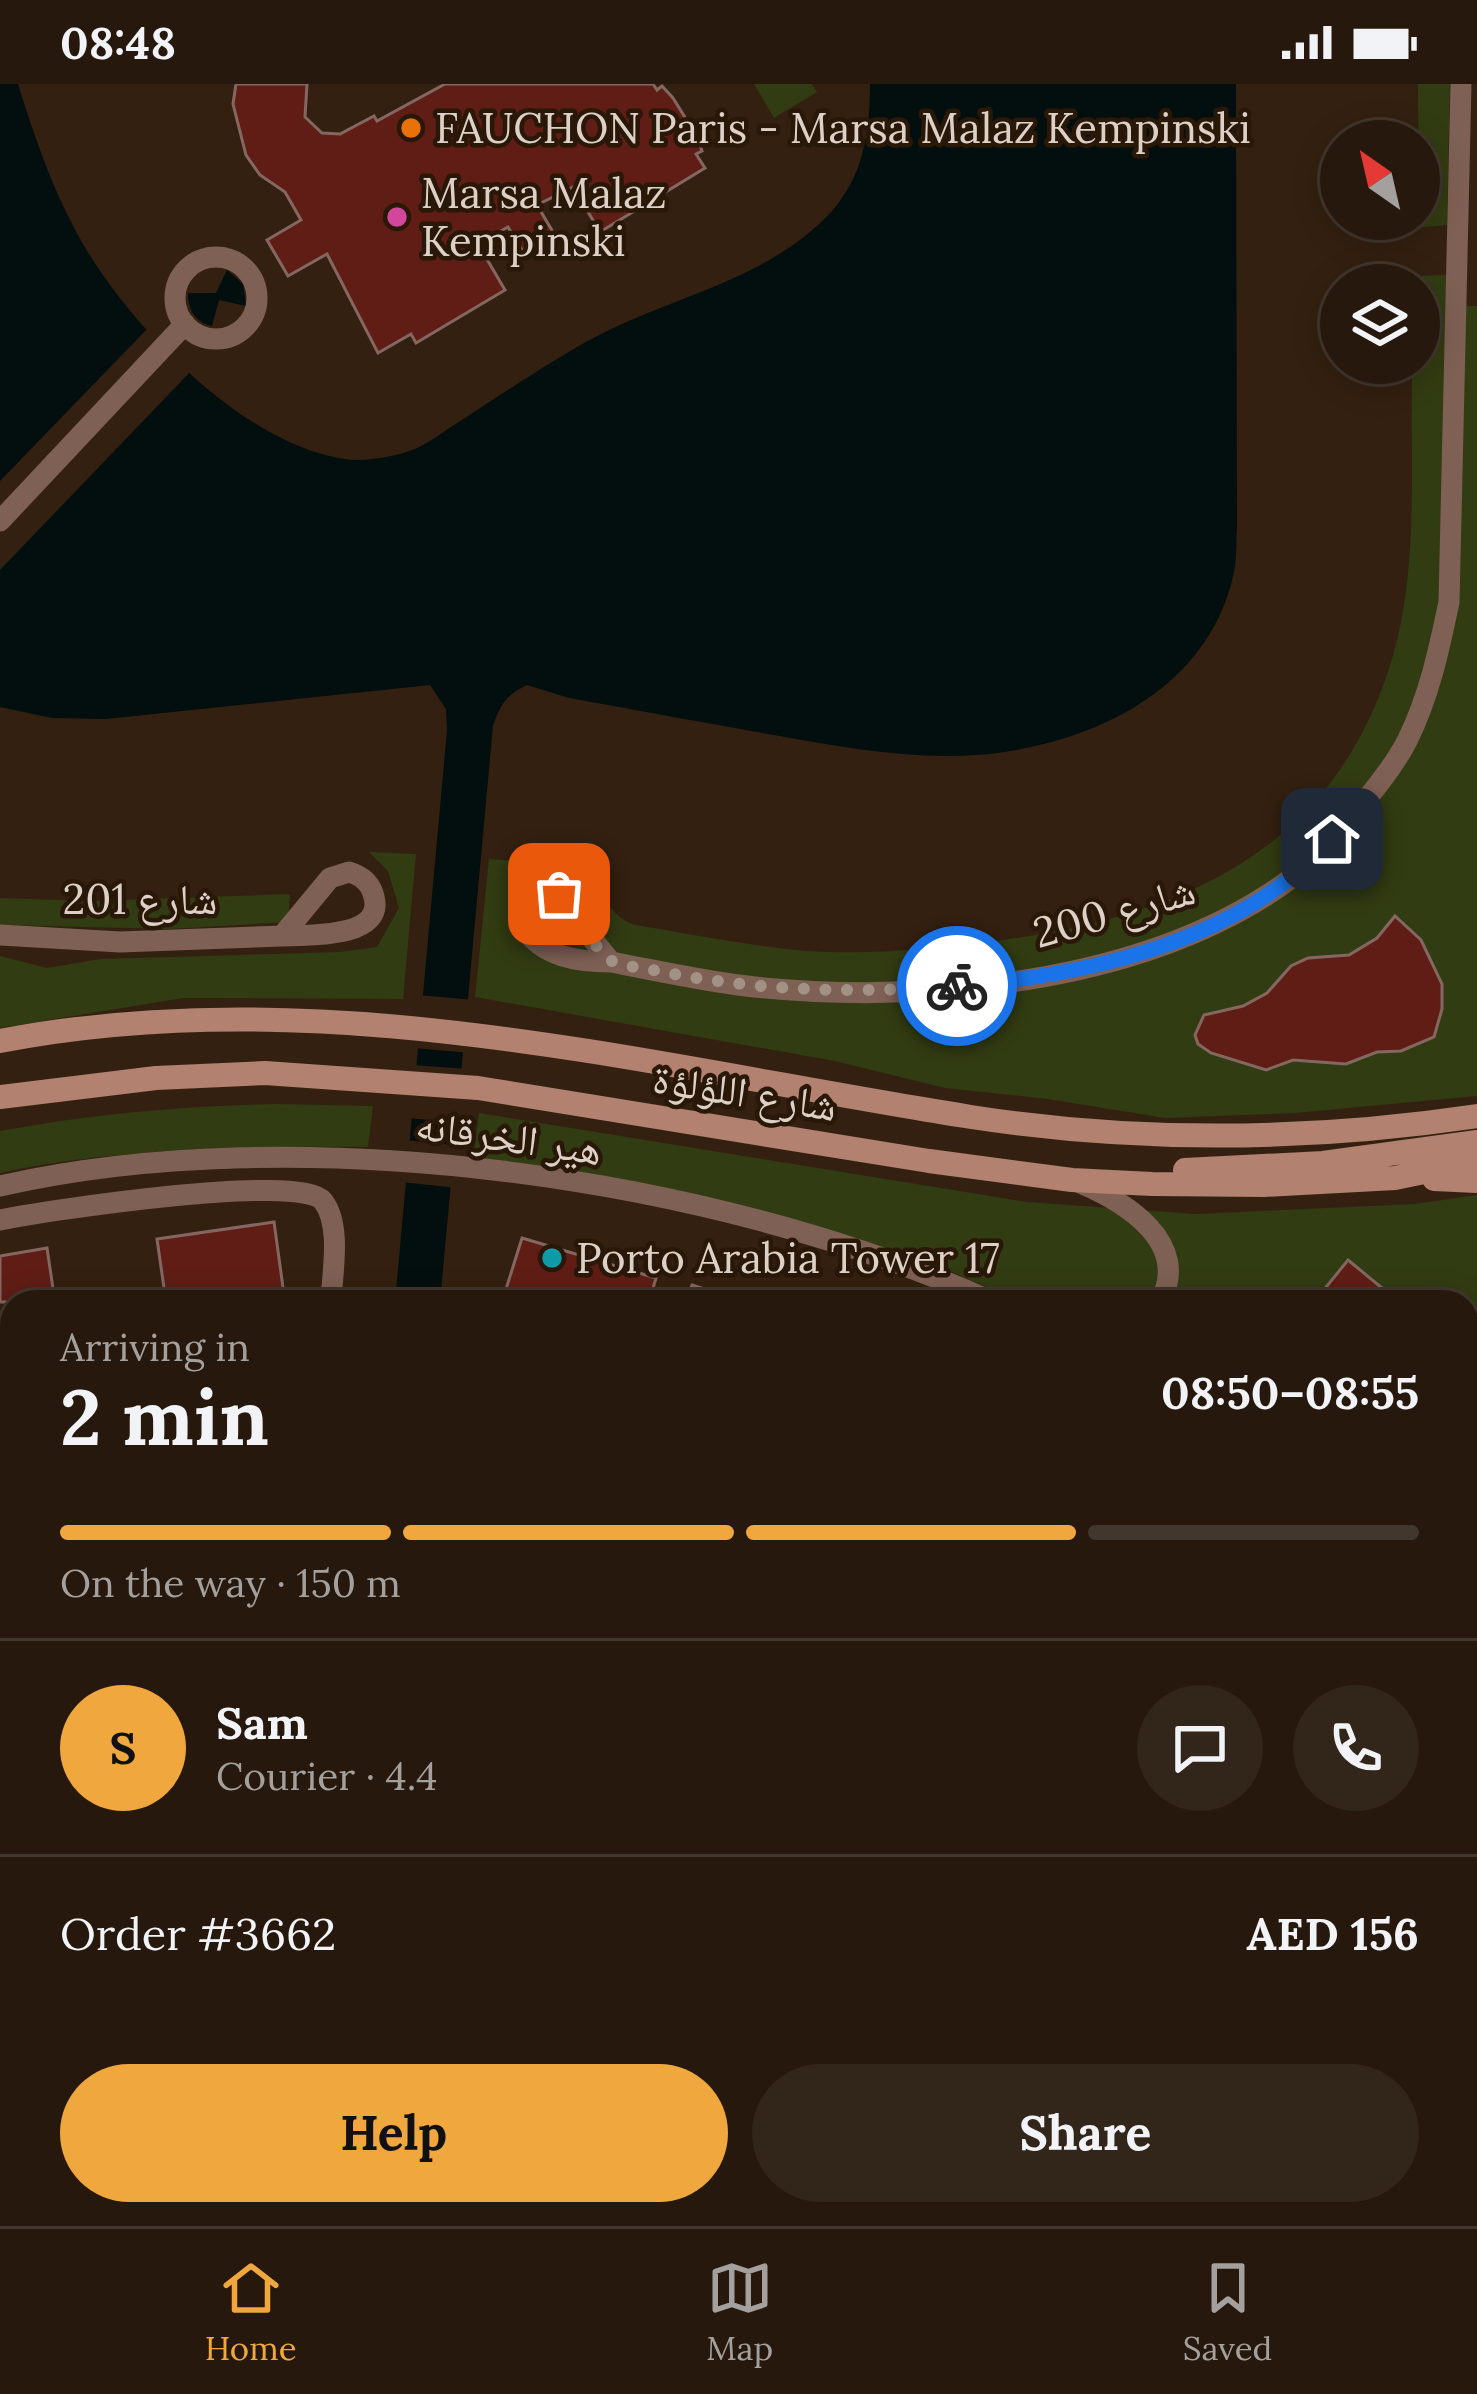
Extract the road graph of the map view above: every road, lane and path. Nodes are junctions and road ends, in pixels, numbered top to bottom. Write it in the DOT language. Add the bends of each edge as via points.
graph roads {
  1 [pos="1461,84"];
  2 [pos="1468,290"];
  3 [pos="185,324"];
  4 [pos="0,521"];
  5 [pos="0,934"];
  6 [pos="282,936"];
  7 [pos="611,962"];
  8 [pos="0,1041"];
  9 [pos="0,1097"];
  10 [pos="1476,1122"];
  11 [pos="1477,1161"];
  12 [pos="1395,1178"];
  13 [pos="1072,1180"];
  14 [pos="1112,1181"];
  15 [pos="1477,1181"];
  16 [pos="0,1186"];
  17 [pos="0,1220"];
  18 [pos="332,1290"];
  19 [pos="964,1290"];
  20 [pos="1164,1290"];
  1 -- 2 [label="street, شارع 200"];
  2 -- 7 [label="street, شارع 200" via="1449,602 1434,671 1383,780 1285,883 1192,936 994,983 818,992"];
  3 -- 4 [label="street"];
  5 -- 6 [label="street, شارع 201" via="120,942"];
  8 -- 10 [label="main road, شارع اللؤلؤة" via="88,1025 266,1020 485,1036 1074,1128 1300,1137"];
  9 -- 13 [label="main road, شارع اللؤلؤة" via="244,1074 478,1088"];
  10 -- 14 [label="main road" via="1323,1162"];
  11 -- 12 [label="main road, شارع اللؤلؤة"];
  12 -- 14 [label="main road, شارع اللؤلؤة"];
  12 -- 15 [label="main road"];
  13 -- 14 [label="main road, شارع اللؤلؤة"];
  13 -- 20 [label="street" via="1127,1209 1164,1245"];
  16 -- 19 [label="street, هير الخرقانه" via="138,1162 371,1159 467,1168 657,1198 800,1232"];
  17 -- 18 [label="street" via="185,1196 315,1194 334,1232"];
}
